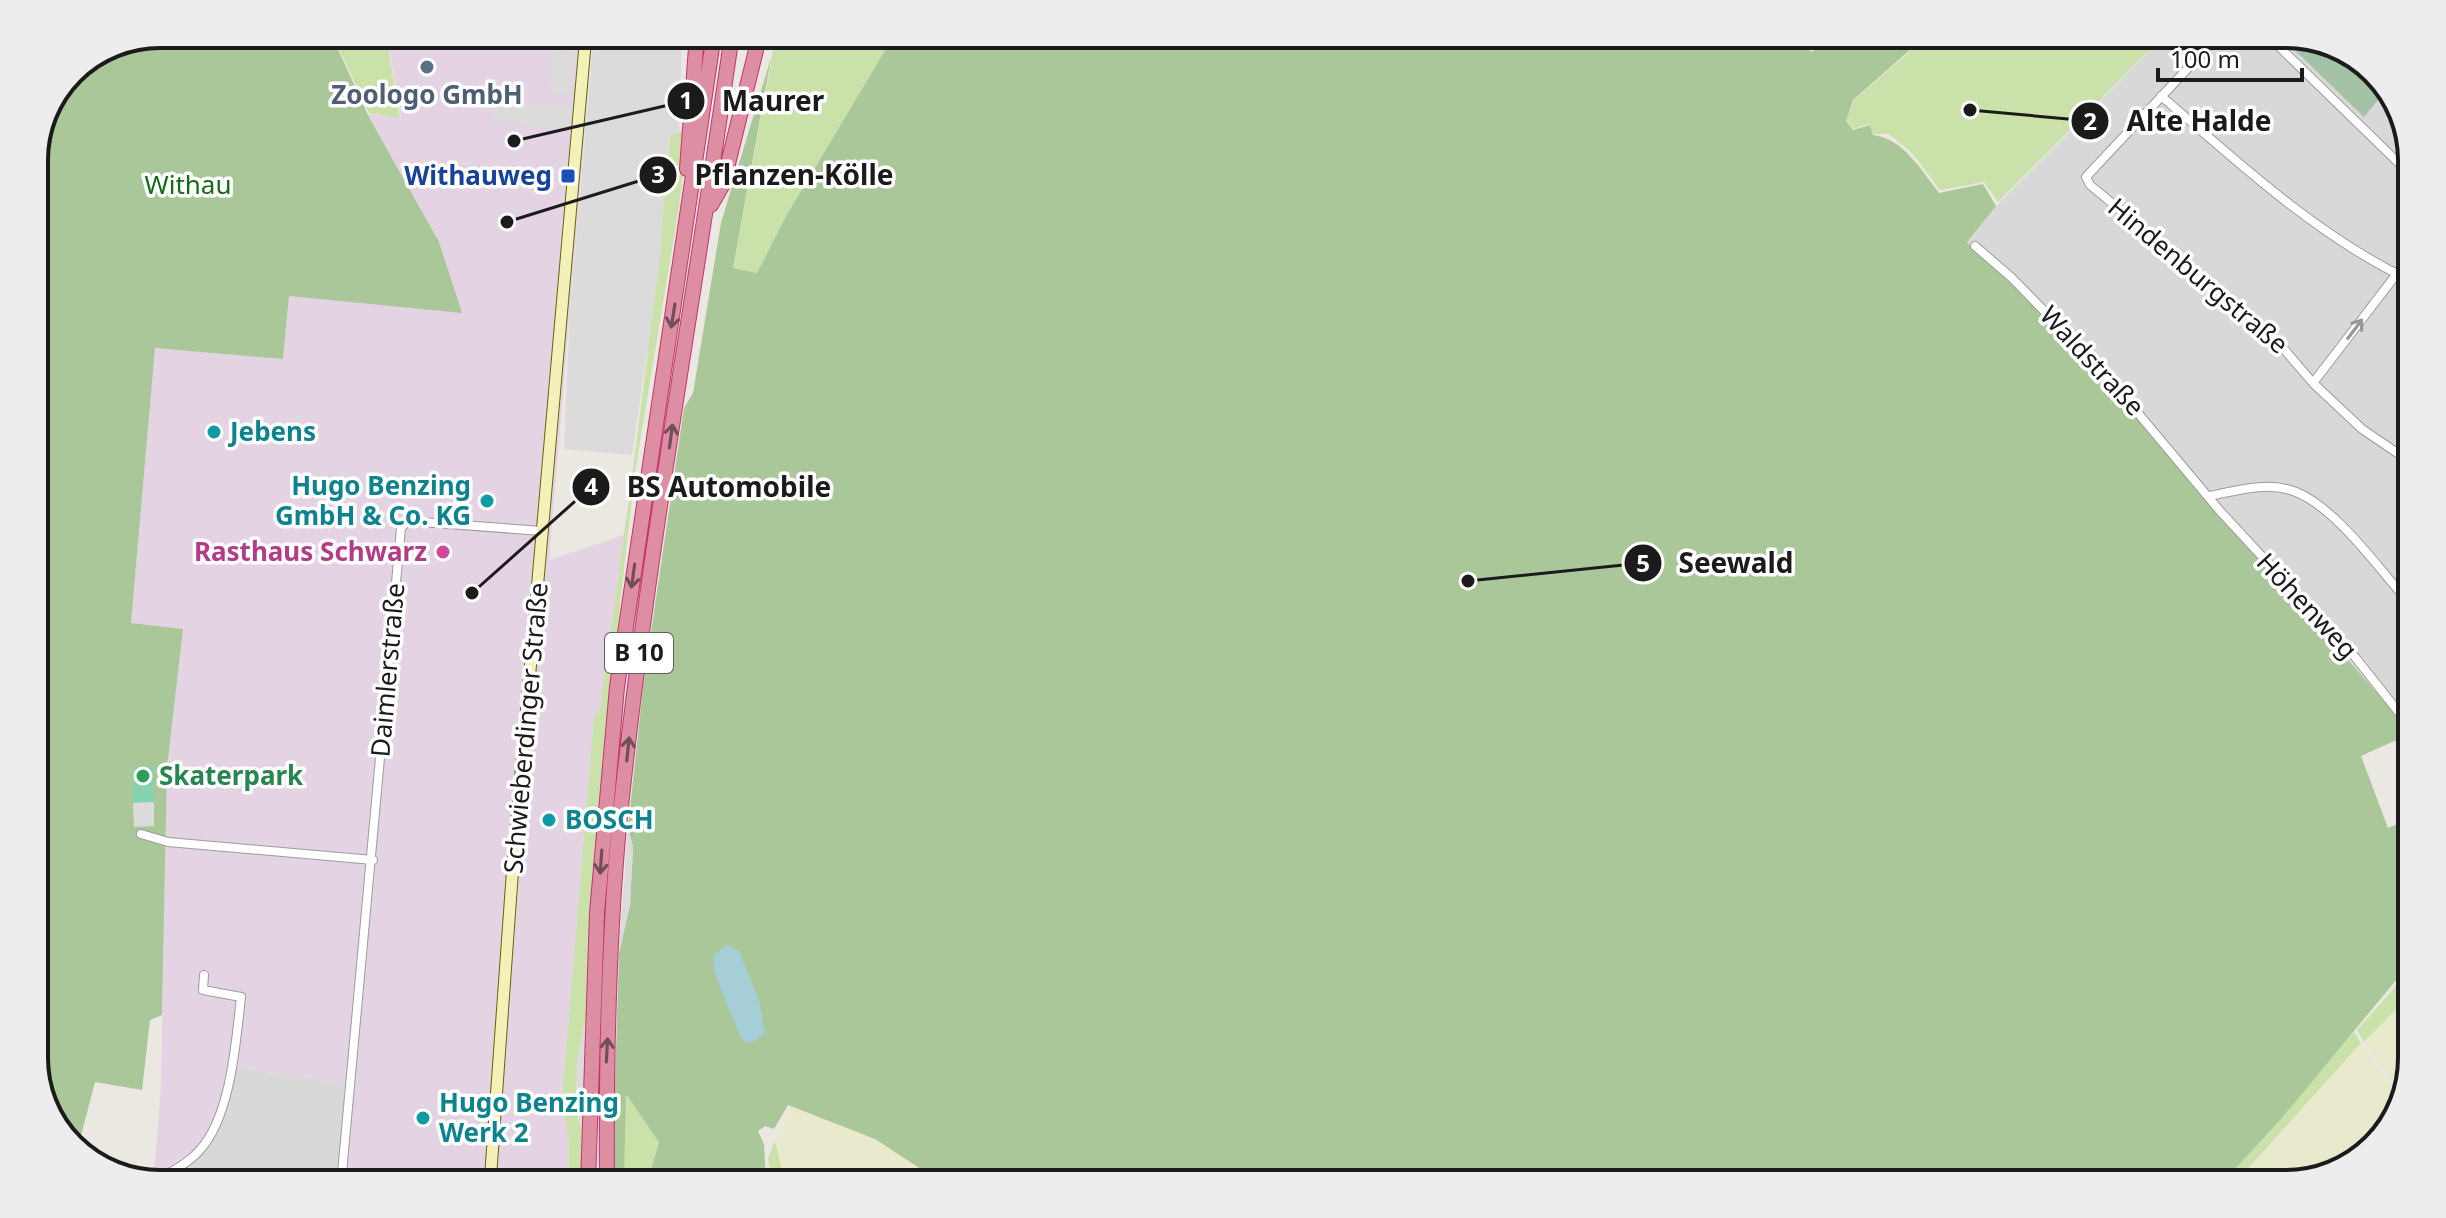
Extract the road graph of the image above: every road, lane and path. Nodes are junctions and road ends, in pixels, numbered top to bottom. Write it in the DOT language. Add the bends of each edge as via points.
graph roads {
  1 [pos="585,48"];
  2 [pos="696,48"];
  3 [pos="712,48"];
  4 [pos="730,48"];
  5 [pos="757,48"];
  6 [pos="2207,48"];
  7 [pos="2280,48"];
  8 [pos="2161,96"];
  9 [pos="2398,162"];
  10 [pos="707,212"];
  11 [pos="685,239"];
  12 [pos="1975,246"];
  13 [pos="2397,274"];
  14 [pos="2313,383"];
  15 [pos="2398,453"];
  16 [pos="2200,485"];
  17 [pos="2210,496"];
  18 [pos="542,531"];
  19 [pos="2398,591"];
  20 [pos="2398,711"];
  21 [pos="141,834"];
  22 [pos="373,860"];
  23 [pos="204,975"];
  24 [pos="172,1170"];
  25 [pos="342,1170"];
  26 [pos="491,1170"];
  27 [pos="588,1170"];
  28 [pos="607,1170"];
  1 -- 18 [label="street, Schwieberdinger Straße"];
  2 -- 11 [label="highway, B 10" via="682,209"];
  3 -- 11 [label="highway, B 10"];
  4 -- 10 [label="highway, B 10"];
  5 -- 10 [label="highway, B 10" via="723,184"];
  6 -- 8 [label="street"];
  7 -- 9 [label="street"];
  8 -- 13 [label="street" via="2300,215"];
  8 -- 14 [label="street, Hindenburgstraße" via="2091,169 2086,177 2090,185 2271,334"];
  28 -- 10 [label="highway, B 10, one-way" via="606,1070 620,819 648,589"];
  11 -- 27 [label="highway, B 10, one-way" via="617,687 597,913"];
  12 -- 16 [label="street, Waldstraße" via="2063,329"];
  14 -- 13 [label="street, one-way"];
  14 -- 15 [label="street, Hindenburgstraße" via="2362,429"];
  16 -- 17 [label="street, Höhenweg"];
  17 -- 19 [label="street" via="2267,487 2295,492 2320,506"];
  17 -- 20 [label="street, Höhenweg"];
  18 -- 22 [label="street, Daimlerstraße" via="408,521 401,528"];
  18 -- 26 [label="street, Schwieberdinger Straße"];
  21 -- 22 [label="street" via="202,846"];
  22 -- 25 [label="street, Daimlerstraße"];
  23 -- 24 [label="street" via="203,990 241,997 229,1086 207,1141"];
}
